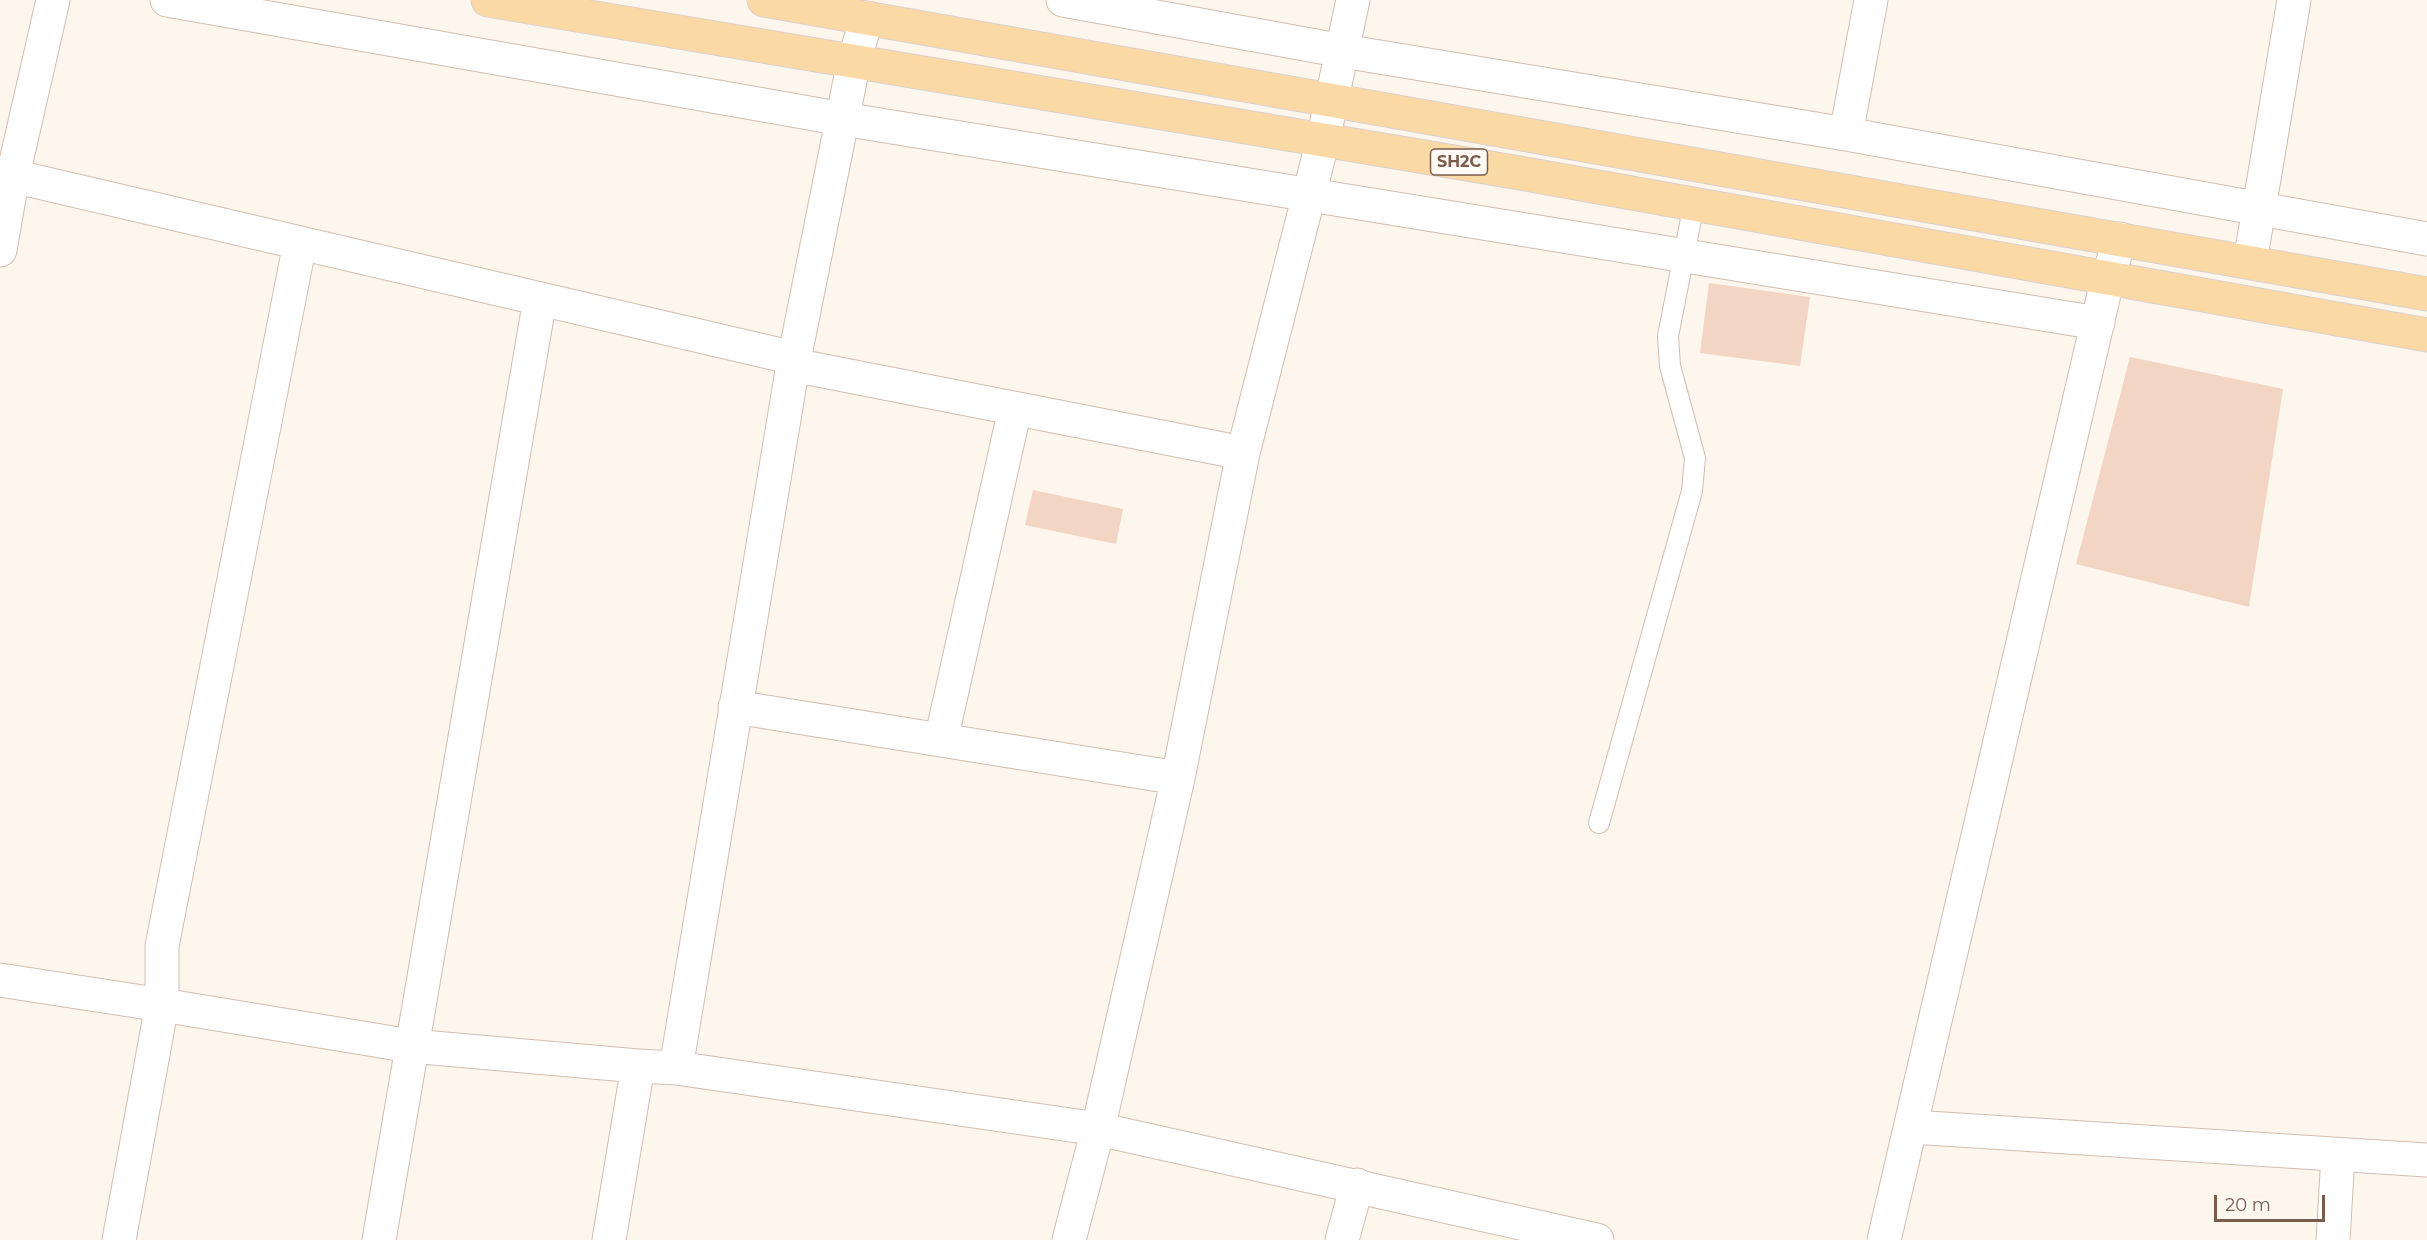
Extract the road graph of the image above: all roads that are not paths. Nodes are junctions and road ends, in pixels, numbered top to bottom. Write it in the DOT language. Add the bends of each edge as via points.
graph roads {
  1 [pos="53,0"];
  2 [pos="167,0"];
  3 [pos="488,0"];
  4 [pos="764,0"];
  5 [pos="1063,0"];
  6 [pos="1353,0"];
  7 [pos="1871,0"];
  8 [pos="2294,0"];
  9 [pos="867,18"];
  10 [pos="1343,51"];
  11 [pos="854,61"];
  12 [pos="1332,99"];
  13 [pos="843,119"];
  14 [pos="1846,134"];
  15 [pos="1323,140"];
  16 [pos="7,174"];
  17 [pos="1309,193"];
  18 [pos="1694,204"];
  19 [pos="2259,209"];
  20 [pos="2120,239"];
  21 [pos="2427,239"];
  22 [pos="300,243"];
  23 [pos="0,250"];
  24 [pos="1684,254"];
  25 [pos="2250,262"];
  26 [pos="2108,277"];
  27 [pos="2427,294"];
  28 [pos="540,299"];
  29 [pos="2097,323"];
  30 [pos="2427,335"];
  31 [pos="793,361"];
  32 [pos="1015,409"];
  33 [pos="1242,453"];
  34 [pos="735,706"];
  35 [pos="941,740"];
  36 [pos="1178,778"];
  37 [pos="1599,823"];
  38 [pos="0,980"];
  39 [pos="162,1005"];
  40 [pos="411,1046"];
  41 [pos="638,1066"];
  42 [pos="676,1068"];
  43 [pos="1912,1127"];
  44 [pos="1098,1129"];
  45 [pos="2338,1155"];
  46 [pos="2427,1160"];
  47 [pos="1357,1185"];
  48 [pos="119,1240"];
  49 [pos="379,1240"];
  50 [pos="609,1240"];
  51 [pos="1069,1240"];
  52 [pos="1342,1240"];
  53 [pos="1597,1240"];
  54 [pos="1884,1240"];
  55 [pos="2333,1240"];
  1 -- 16 [label="street"];
  2 -- 13 [label="street"];
  3 -- 11 [label="main road, SH2C"];
  4 -- 9 [label="main road, SH2C"];
  5 -- 10 [label="street"];
  6 -- 10 [label="street"];
  7 -- 14 [label="street"];
  8 -- 19 [label="street"];
  9 -- 11 [label="street"];
  9 -- 12 [label="main road, SH2C"];
  10 -- 12 [label="street"];
  10 -- 14 [label="street"];
  11 -- 13 [label="street"];
  11 -- 15 [label="main road, SH2C"];
  12 -- 15 [label="street"];
  12 -- 20 [label="main road, SH2C"];
  13 -- 17 [label="street"];
  13 -- 31 [label="street"];
  14 -- 19 [label="street"];
  15 -- 17 [label="street"];
  15 -- 18 [label="main road, SH2C"];
  16 -- 22 [label="street"];
  16 -- 23 [label="street"];
  17 -- 24 [label="street"];
  17 -- 33 [label="street"];
  18 -- 24 [label="lane"];
  18 -- 26 [label="main road, SH2C"];
  19 -- 21 [label="street"];
  19 -- 25 [label="street"];
  20 -- 25 [label="main road, SH2C"];
  20 -- 26 [label="street"];
  22 -- 28 [label="street"];
  22 -- 39 [label="street" via="162,946"];
  24 -- 29 [label="street"];
  24 -- 37 [label="lane" via="1668,336 1670,366 1695,458 1692,492"];
  25 -- 27 [label="main road, SH2C"];
  26 -- 29 [label="street"];
  26 -- 30 [label="main road, SH2C"];
  28 -- 31 [label="street"];
  28 -- 40 [label="street"];
  29 -- 43 [label="street"];
  31 -- 32 [label="street"];
  31 -- 34 [label="street"];
  32 -- 33 [label="street"];
  32 -- 35 [label="street"];
  33 -- 36 [label="street"];
  34 -- 35 [label="street"];
  34 -- 42 [label="street"];
  35 -- 36 [label="street"];
  36 -- 44 [label="street"];
  38 -- 39 [label="street"];
  39 -- 40 [label="street"];
  39 -- 48 [label="street"];
  40 -- 41 [label="street"];
  40 -- 49 [label="street"];
  41 -- 42 [label="street"];
  41 -- 50 [label="street"];
  42 -- 44 [label="street"];
  43 -- 45 [label="street"];
  43 -- 54 [label="street"];
  44 -- 47 [label="street"];
  44 -- 51 [label="street"];
  45 -- 46 [label="street"];
  45 -- 55 [label="street"];
  47 -- 52 [label="street"];
  47 -- 53 [label="street"];
}
